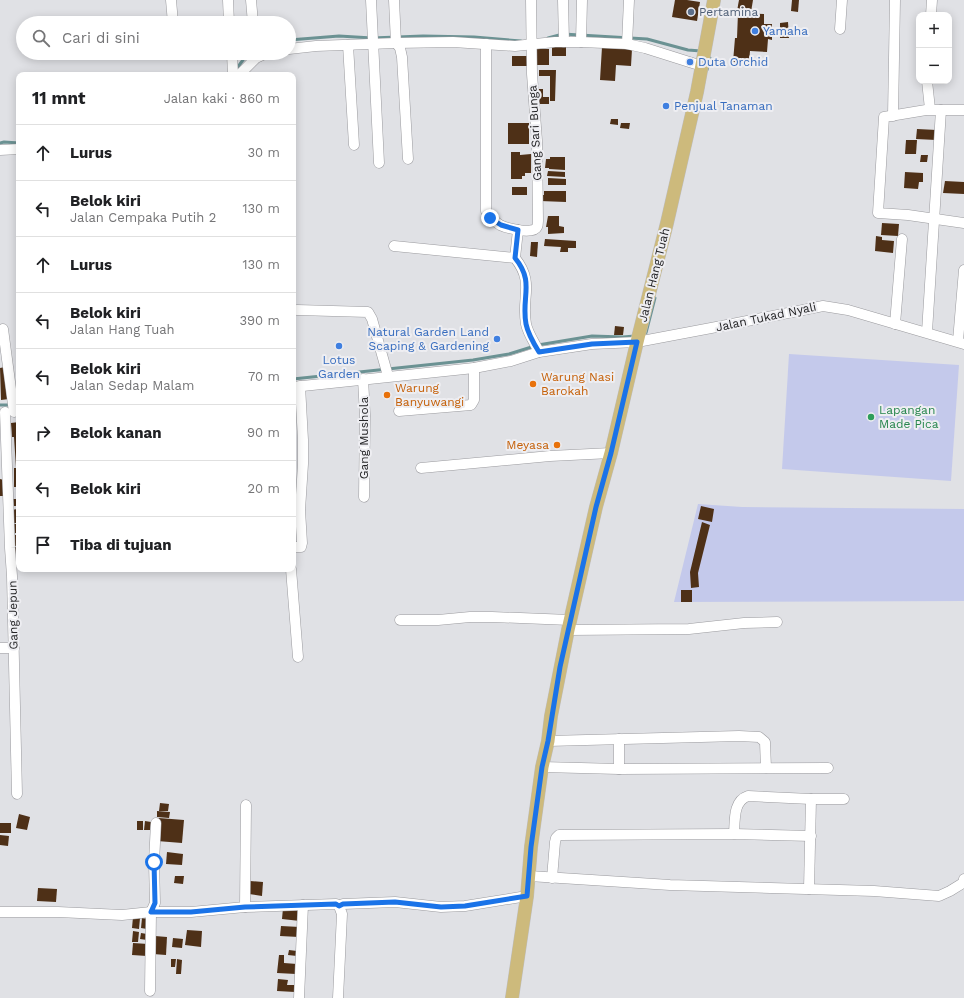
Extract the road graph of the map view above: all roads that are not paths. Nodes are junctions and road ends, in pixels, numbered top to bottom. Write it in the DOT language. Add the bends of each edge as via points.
graph roads {
  1 [pos="171,0"];
  2 [pos="228,0"];
  3 [pos="251,0"];
  4 [pos="371,0"];
  5 [pos="394,0"];
  6 [pos="531,0"];
  7 [pos="563,0"];
  8 [pos="582,0"];
  9 [pos="629,0"];
  10 [pos="714,0"];
  11 [pos="842,0"];
  12 [pos="895,0"];
  13 [pos="932,0"];
  14 [pos="931,12"];
  15 [pos="172,16"];
  16 [pos="229,16"];
  17 [pos="252,16"];
  18 [pos="840,28"];
  19 [pos="564,35"];
  20 [pos="396,38"];
  21 [pos="582,38"];
  22 [pos="372,39"];
  23 [pos="628,40"];
  24 [pos="532,42"];
  25 [pos="486,44"];
  26 [pos="348,45"];
  27 [pos="296,48"];
  28 [pos="233,60"];
  29 [pos="249,60"];
  30 [pos="702,66"];
  31 [pos="234,72"];
  32 [pos="235,72"];
  33 [pos="927,84"];
  34 [pos="930,110"];
  35 [pos="941,110"];
  36 [pos="964,110"];
  37 [pos="893,116"];
  38 [pos="354,144"];
  39 [pos="16,149"];
  40 [pos="0,150"];
  41 [pos="408,159"];
  42 [pos="379,164"];
  43 [pos="934,219"];
  44 [pos="964,224"];
  45 [pos="518,230"];
  46 [pos="902,239"];
  47 [pos="394,246"];
  48 [pos="515,258"];
  49 [pos="964,270"];
  50 [pos="297,310"];
  51 [pos="896,324"];
  52 [pos="3,329"];
  53 [pos="927,332"];
  54 [pos="637,342"];
  55 [pos="961,342"];
  56 [pos="537,349"];
  57 [pos="474,368"];
  58 [pos="386,371"];
  59 [pos="363,379"];
  60 [pos="296,386"];
  61 [pos="11,410"];
  62 [pos="399,411"];
  63 [pos="611,453"];
  64 [pos="421,468"];
  65 [pos="364,497"];
  66 [pos="296,547"];
  67 [pos="291,572"];
  68 [pos="400,620"];
  69 [pos="777,622"];
  70 [pos="569,625"];
  71 [pos="0,648"];
  72 [pos="14,648"];
  73 [pos="298,657"];
  74 [pos="619,739"];
  75 [pos="548,741"];
  76 [pos="542,767"];
  77 [pos="766,768"];
  78 [pos="828,768"];
  79 [pos="619,769"];
  80 [pos="17,794"];
  81 [pos="811,799"];
  82 [pos="844,799"];
  83 [pos="246,805"];
  84 [pos="156,823"];
  85 [pos="734,834"];
  86 [pos="811,836"];
  87 [pos="529,876"];
  88 [pos="552,878"];
  89 [pos="964,879"];
  90 [pos="809,889"];
  91 [pos="527,896"];
  92 [pos="303,905"];
  93 [pos="339,906"];
  94 [pos="245,907"];
  95 [pos="0,912"];
  96 [pos="151,912"];
  97 [pos="150,991"];
  98 [pos="299,998"];
  99 [pos="338,998"];
  100 [pos="512,998"];
  1 -- 15 [label="street"];
  2 -- 16 [label="street"];
  3 -- 17 [label="street"];
  4 -- 22 [label="street"];
  5 -- 20 [label="street"];
  6 -- 24 [label="street, Gang Sari Bunga"];
  7 -- 19 [label="street"];
  8 -- 21 [label="street"];
  9 -- 23 [label="street"];
  10 -- 30 [label="main road, Jalan Hang Tuah"];
  11 -- 18 [label="street"];
  12 -- 37 [label="street"];
  13 -- 14 [label="street"];
  19 -- 21 [label="street"];
  19 -- 24 [label="street"];
  20 -- 22 [label="street"];
  20 -- 25 [label="street"];
  20 -- 41 [label="street" via="402,57"];
  21 -- 23 [label="street"];
  22 -- 26 [label="street"];
  22 -- 42 [label="street"];
  23 -- 30 [label="street"];
  24 -- 25 [label="street" via="515,46"];
  24 -- 45 [label="street, Gang Sari Bunga" via="538,221 534,230"];
  25 -- 45 [label="street" via="486,211 490,218 501,225"];
  26 -- 27 [label="street"];
  26 -- 38 [label="street"];
  28 -- 31 [label="street"];
  29 -- 32 [label="street"];
  30 -- 54 [label="main road, Jalan Hang Tuah"];
  33 -- 34 [label="street"];
  34 -- 35 [label="street"];
  34 -- 37 [label="street"];
  35 -- 36 [label="street"];
  35 -- 43 [label="street"];
  37 -- 43 [label="street" via="884,117 878,213"];
  39 -- 40 [label="street"];
  43 -- 44 [label="street"];
  43 -- 53 [label="street"];
  45 -- 48 [label="street"];
  46 -- 51 [label="street"];
  47 -- 48 [label="street"];
  48 -- 56 [label="street" via="527,281 526,325"];
  49 -- 55 [label="street"];
  50 -- 58 [label="street" via="368,312"];
  51 -- 53 [label="street, Jalan Tukad Nyali"];
  51 -- 54 [label="street, Jalan Tukad Nyali" via="848,310 823,306"];
  52 -- 61 [label="street, Gang Jepun"];
  53 -- 55 [label="street, Jalan Tukad Nyali"];
  54 -- 56 [label="street, Jalan Tukad Nyali"];
  54 -- 63 [label="main road, Jalan Hang Tuah"];
  56 -- 57 [label="street, Jalan Tukad Nyali" via="511,361"];
  57 -- 58 [label="street, Jalan Tukad Nyali"];
  57 -- 62 [label="street" via="474,400 471,405"];
  58 -- 59 [label="street, Jalan Tukad Nyali"];
  59 -- 60 [label="street, Jalan Tukad Nyali"];
  59 -- 65 [label="street, Gang Mushola"];
  60 -- 66 [label="street" via="303,440 300,510 302,543 301,547"];
  61 -- 72 [label="street, Gang Jepun"];
  63 -- 64 [label="street"];
  63 -- 70 [label="main road, Jalan Hang Tuah"];
  67 -- 73 [label="street"];
  68 -- 70 [label="street" via="492,617"];
  69 -- 70 [label="street" via="689,629"];
  70 -- 75 [label="main road, Jalan Hang Tuah"];
  71 -- 72 [label="street"];
  72 -- 80 [label="street, Gang Jepun"];
  74 -- 75 [label="street"];
  74 -- 77 [label="street" via="759,737 765,742"];
  74 -- 79 [label="street"];
  75 -- 76 [label="main road, Jalan Hang Tuah"];
  76 -- 79 [label="street"];
  76 -- 87 [label="main road, Jalan Hang Tuah"];
  77 -- 78 [label="street"];
  77 -- 79 [label="street"];
  81 -- 82 [label="street"];
  81 -- 85 [label="street" via="744,797 736,808"];
  81 -- 86 [label="street"];
  83 -- 94 [label="street"];
  84 -- 96 [label="street" via="155,903"];
  85 -- 86 [label="street"];
  85 -- 88 [label="street" via="558,835 555,842"];
  86 -- 90 [label="street"];
  87 -- 88 [label="street"];
  87 -- 91 [label="main road, Jalan Hang Tuah"];
  88 -- 90 [label="street"];
  89 -- 90 [label="street" via="963,883 939,896"];
  91 -- 93 [label="street" via="465,906 441,907 395,902"];
  91 -- 100 [label="main road, Jalan Hang Tuah"];
  92 -- 93 [label="street"];
  92 -- 94 [label="street"];
  92 -- 98 [label="street"];
  93 -- 99 [label="street" via="342,914"];
  94 -- 96 [label="street" via="191,912"];
  95 -- 96 [label="street" via="122,915"];
  96 -- 97 [label="street"];
}
